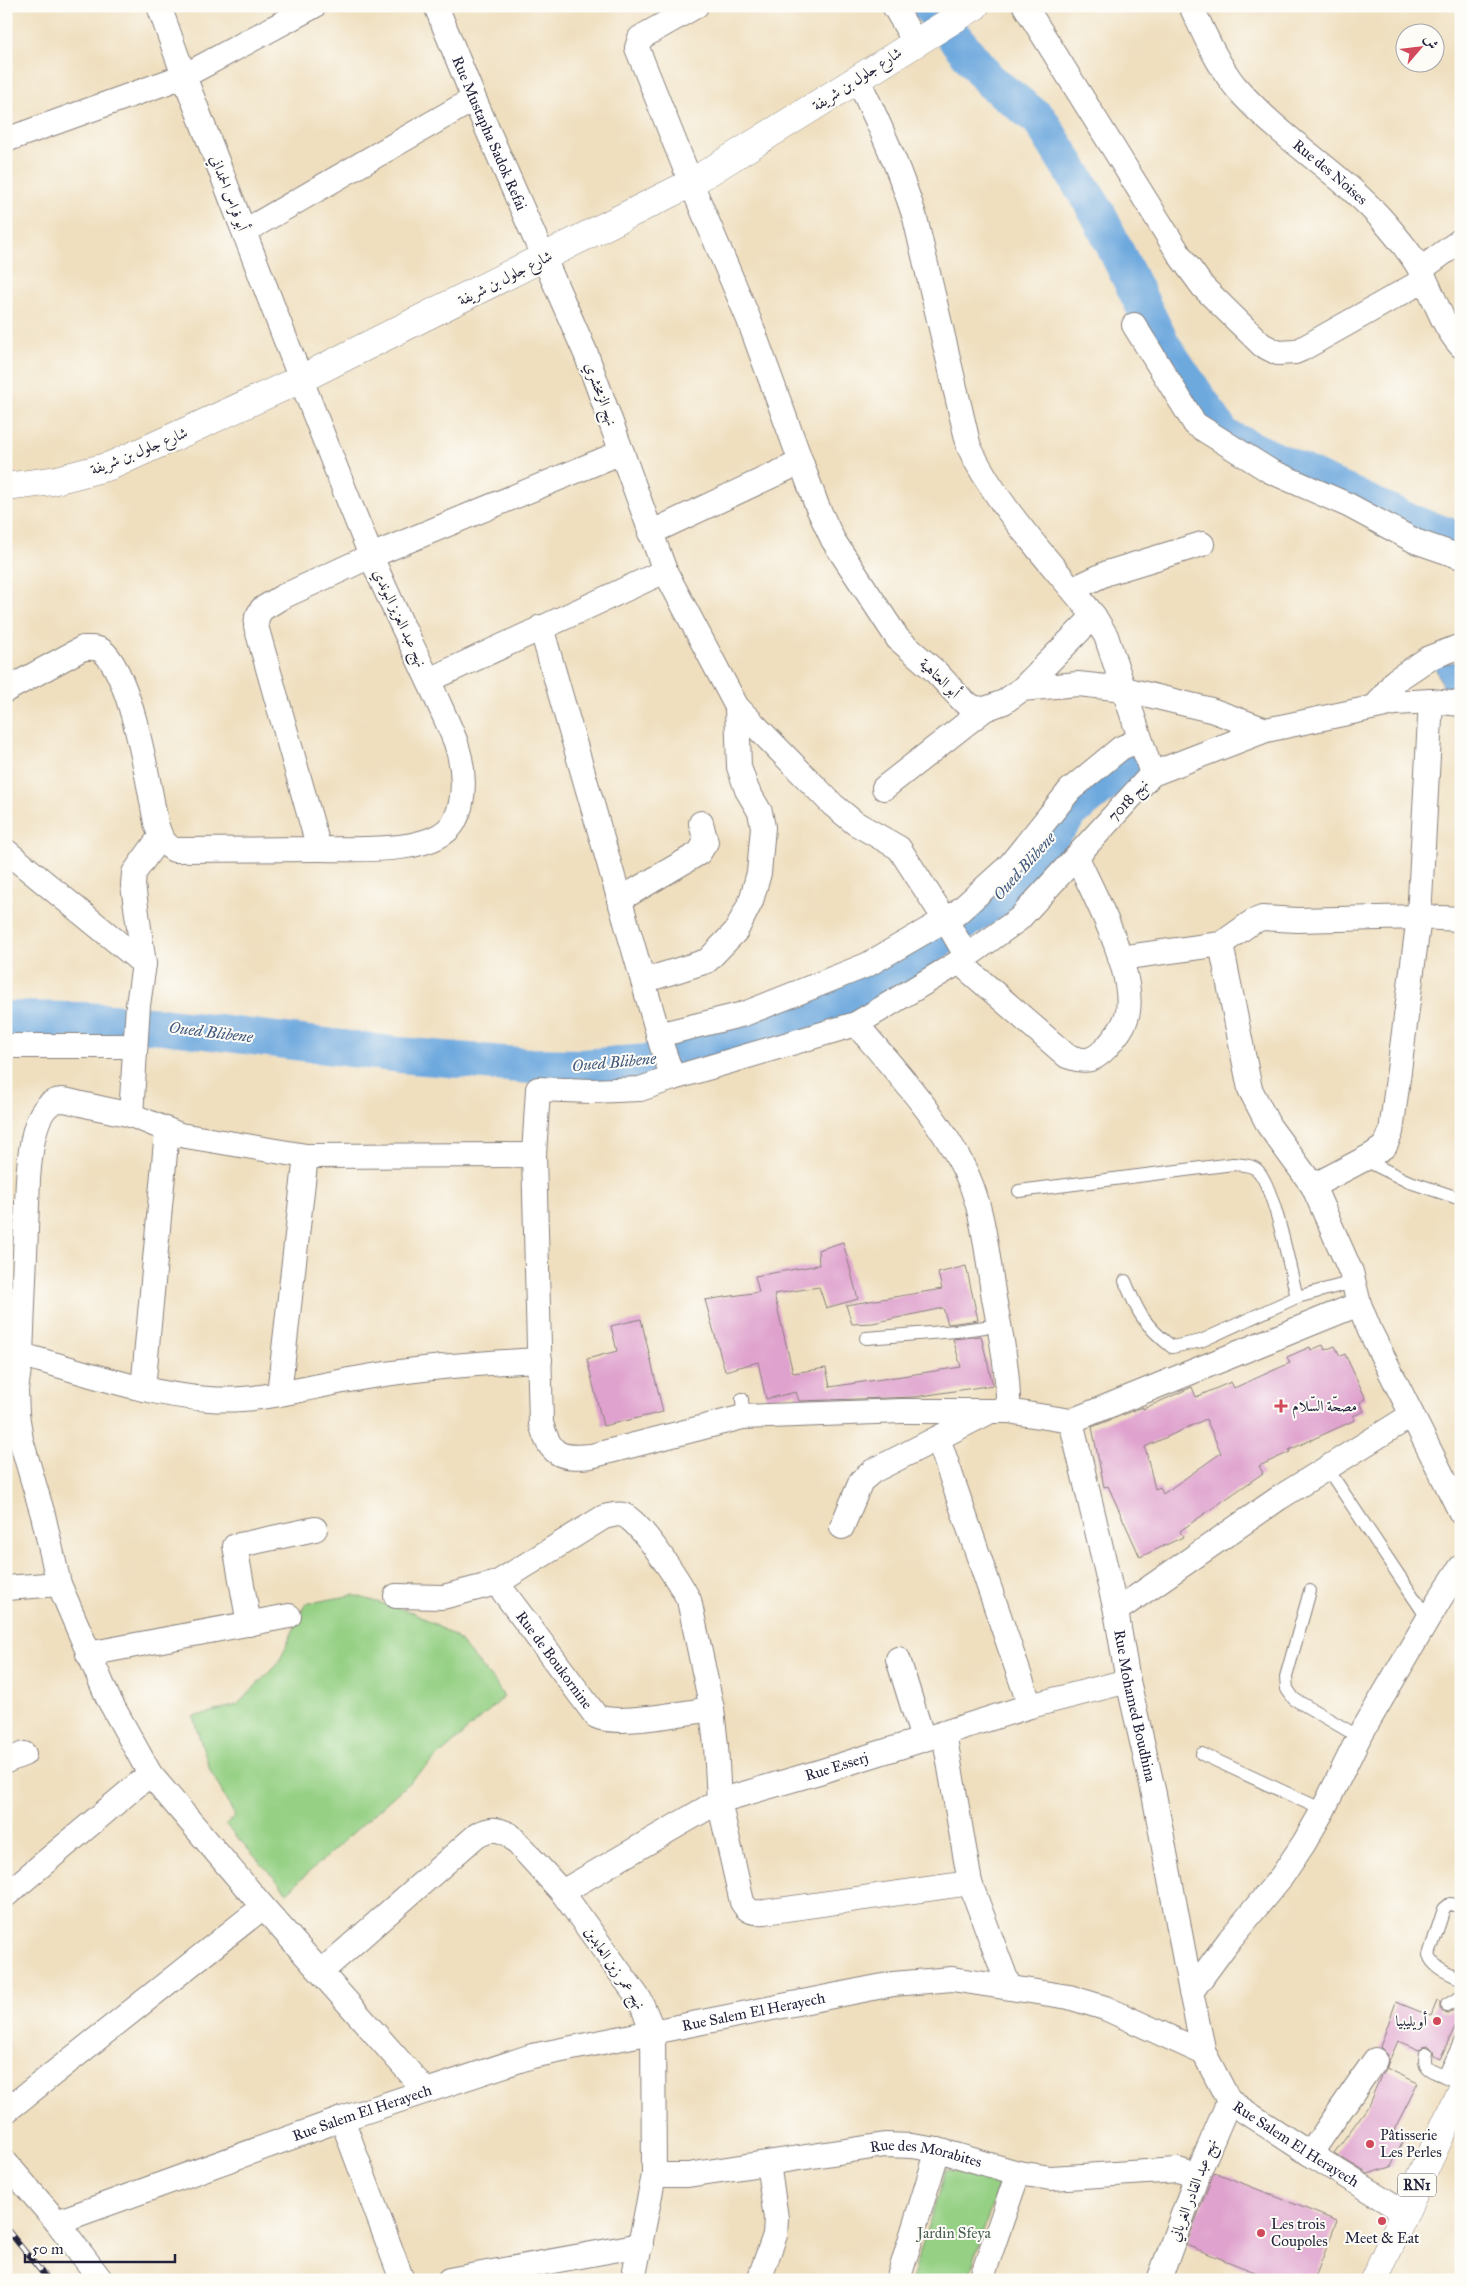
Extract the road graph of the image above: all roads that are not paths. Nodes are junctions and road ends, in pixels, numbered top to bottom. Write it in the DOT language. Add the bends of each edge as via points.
graph roads {
  1 [pos="159,6"];
  2 [pos="314,6"];
  3 [pos="436,6"];
  4 [pos="696,6"];
  5 [pos="894,6"];
  6 [pos="1025,6"];
  7 [pos="1191,6"];
  8 [pos="973,8"];
  9 [pos="921,38"];
  10 [pos="184,76"];
  11 [pos="858,80"];
  12 [pos="474,99"];
  13 [pos="6,140"];
  14 [pos="691,183"];
  15 [pos="245,231"];
  16 [pos="1461,240"];
  17 [pos="544,258"];
  18 [pos="1422,275"];
  19 [pos="1134,325"];
  20 [pos="1461,346"];
  21 [pos="302,379"];
  22 [pos="622,452"];
  23 [pos="801,462"];
  24 [pos="6,487"];
  25 [pos="650,532"];
  26 [pos="1202,544"];
  27 [pos="371,556"];
  28 [pos="1461,557"];
  29 [pos="665,571"];
  30 [pos="1072,590"];
  31 [pos="1094,616"];
  32 [pos="541,627"];
  33 [pos="1461,646"];
  34 [pos="428,680"];
  35 [pos="1022,689"];
  36 [pos="1124,689"];
  37 [pos="6,690"];
  38 [pos="1431,701"];
  39 [pos="1461,704"];
  40 [pos="1376,706"];
  41 [pos="737,707"];
  42 [pos="985,709"];
  43 [pos="1266,730"];
  44 [pos="1140,740"];
  45 [pos="1152,774"];
  46 [pos="884,788"];
  47 [pos="701,823"];
  48 [pos="160,837"];
  49 [pos="320,850"];
  50 [pos="6,852"];
  51 [pos="1077,858"];
  52 [pos="619,900"];
  53 [pos="1419,917"];
  54 [pos="1461,919"];
  55 [pos="947,921"];
  56 [pos="1220,944"];
  57 [pos="963,956"];
  58 [pos="1120,958"];
  59 [pos="144,964"];
  60 [pos="643,981"];
  61 [pos="856,1024"];
  62 [pos="136,1040"];
  63 [pos="660,1041"];
  64 [pos="6,1046"];
  65 [pos="672,1076"];
  66 [pos="131,1115"];
  67 [pos="166,1131"];
  68 [pos="534,1155"];
  69 [pos="306,1156"];
  70 [pos="1363,1159"];
  71 [pos="1313,1186"];
  72 [pos="1019,1191"];
  73 [pos="1461,1199"];
  74 [pos="17,1201"];
  75 [pos="1126,1281"];
  76 [pos="1356,1293"];
  77 [pos="1297,1297"];
  78 [pos="999,1325"];
  79 [pos="866,1338"];
  80 [pos="14,1354"];
  81 [pos="540,1360"];
  82 [pos="143,1389"];
  83 [pos="279,1394"];
  84 [pos="999,1411"];
  85 [pos="1412,1415"];
  86 [pos="1071,1421"];
  87 [pos="938,1438"];
  88 [pos="1327,1468"];
  89 [pos="1461,1513"];
  90 [pos="842,1527"];
  91 [pos="315,1529"];
  92 [pos="1461,1567"];
  93 [pos="497,1583"];
  94 [pos="59,1584"];
  95 [pos="6,1588"];
  96 [pos="1310,1591"];
  97 [pos="396,1596"];
  98 [pos="1116,1611"];
  99 [pos="289,1616"];
  100 [pos="1428,1619"];
  101 [pos="248,1624"];
  102 [pos="88,1654"];
  103 [pos="898,1659"];
  104 [pos="1128,1681"];
  105 [pos="1030,1706"];
  106 [pos="712,1709"];
  107 [pos="934,1736"];
  108 [pos="1358,1737"];
  109 [pos="1202,1754"];
  110 [pos="150,1774"];
  111 [pos="719,1801"];
  112 [pos="1323,1810"];
  113 [pos="970,1884"];
  114 [pos="562,1892"];
  115 [pos="6,1895"];
  116 [pos="263,1906"];
  117 [pos="1461,1906"];
  118 [pos="322,1971"];
  119 [pos="1461,1978"];
  120 [pos="1009,1987"];
  121 [pos="1191,1992"];
  122 [pos="1461,2001"];
  123 [pos="1447,2005"];
  124 [pos="653,2030"];
  125 [pos="1461,2040"];
  126 [pos="1204,2053"];
  127 [pos="1426,2053"];
  128 [pos="1375,2060"];
  129 [pos="1452,2083"];
  130 [pos="1461,2084"];
  131 [pos="426,2091"];
  132 [pos="1229,2100"];
  133 [pos="6,2111"];
  134 [pos="342,2119"];
  135 [pos="938,2150"];
  136 [pos="1310,2154"];
  137 [pos="6,2163"];
  138 [pos="768,2163"];
  139 [pos="1018,2173"];
  140 [pos="654,2175"];
  141 [pos="1197,2176"];
  142 [pos="1404,2212"];
  143 [pos="57,2222"];
  144 [pos="641,2245"];
  145 [pos="101,2280"];
  146 [pos="402,2280"];
  147 [pos="449,2280"];
  148 [pos="633,2280"];
  149 [pos="759,2280"];
  150 [pos="898,2280"];
  151 [pos="981,2280"];
  152 [pos="1159,2280"];
  153 [pos="1374,2280"];
  1 -- 10 [label="street, أبو فراس الحمداني"];
  2 -- 10 [label="street"];
  3 -- 12 [label="street, Rue Mustapha Sadok Refai"];
  4 -- 14 [label="street, أبو العتاهية" via="640,38 637,48"];
  5 -- 9 [label="street"];
  6 -- 18 [label="street" via="1181,257 1203,287 1270,351 1286,354 1302,349"];
  7 -- 18 [label="street, Rue des Noises" via="1211,49 1234,85 1386,223"];
  8 -- 9 [label="main road, شارع جلول بن شريفة"];
  9 -- 11 [label="main road, شارع جلول بن شريفة"];
  10 -- 13 [label="street"];
  10 -- 15 [label="street, أبو فراس الحمداني"];
  11 -- 14 [label="main road, شارع جلول بن شريفة"];
  11 -- 30 [label="street" via="905,183 969,448 982,474 1003,503"];
  12 -- 15 [label="street"];
  12 -- 17 [label="street, Rue Mustapha Sadok Refai"];
  14 -- 17 [label="main road, شارع جلول بن شريفة"];
  14 -- 23 [label="street, أبو العتاهية" via="750,320"];
  15 -- 21 [label="street, أبو فراس الحمداني"];
  16 -- 18 [label="street"];
  17 -- 21 [label="main road, شارع جلول بن شريفة"];
  17 -- 22 [label="street, نهج الزمخشري" via="586,354"];
  18 -- 20 [label="street, Rue des Noises" via="1441,317"];
  19 -- 28 [label="street" via="1195,424 1270,471 1348,505 1415,541"];
  21 -- 24 [label="main road, شارع جلول بن شريفة" via="110,466 52,481"];
  21 -- 27 [label="street, أبو فراس الحمداني"];
  22 -- 25 [label="street, نهج الزمخشري"];
  22 -- 27 [label="street"];
  23 -- 25 [label="street"];
  23 -- 42 [label="street, أبو العتاهية" via="833,540 898,638 964,702"];
  25 -- 29 [label="street, نهج الزمخشري"];
  26 -- 30 [label="street" via="1107,573"];
  27 -- 34 [label="street, نهج عبد العزيز البوندي"];
  27 -- 49 [label="street" via="282,596 262,608 257,617 256,626"];
  29 -- 32 [label="street"];
  29 -- 41 [label="street"];
  30 -- 31 [label="street"];
  31 -- 35 [label="street"];
  31 -- 36 [label="street" via="1106,636"];
  32 -- 34 [label="street"];
  32 -- 52 [label="street"];
  33 -- 40 [label="street" via="1429,658 1396,680"];
  34 -- 49 [label="street, نهج عبد العزيز البوندي" via="456,743 462,766 462,787 454,823 439,837 413,845"];
  35 -- 36 [label="street" via="1078,684"];
  35 -- 42 [label="street" via="1004,702"];
  36 -- 43 [label="street" via="1211,710"];
  36 -- 44 [label="street"];
  37 -- 48 [label="street" via="83,648 102,650 115,666 138,731"];
  38 -- 39 [label="street, نهج 7018"];
  38 -- 40 [label="street, نهج 7018"];
  38 -- 53 [label="street"];
  40 -- 43 [label="street, نهج 7018"];
  41 -- 55 [label="street" via="833,805 855,823 899,848"];
  41 -- 60 [label="street" via="739,767 760,812 763,828 760,873 751,900 736,931 707,961"];
  42 -- 46 [label="street"];
  43 -- 45 [label="street, نهج 7018"];
  44 -- 45 [label="street"];
  44 -- 55 [label="street" via="1121,748 1070,790 1009,866"];
  45 -- 51 [label="street, نهج 7018"];
  47 -- 52 [label="street" via="706,842 699,853"];
  48 -- 49 [label="street, نهج عبد العزيز البوندي" via="174,850"];
  48 -- 59 [label="street" via="134,873"];
  50 -- 59 [label="street"];
  51 -- 57 [label="street, نهج 7018" via="1020,919"];
  51 -- 58 [label="street"];
  52 -- 60 [label="street"];
  53 -- 54 [label="street"];
  53 -- 56 [label="street" via="1262,918"];
  53 -- 70 [label="street" via="1390,1132 1384,1146"];
  55 -- 57 [label="street"];
  55 -- 63 [label="street" via="867,965 744,1014"];
  56 -- 58 [label="street"];
  56 -- 71 [label="street" via="1250,1089 1269,1126"];
  57 -- 58 [label="street" via="1067,1056 1080,1061 1097,1058 1120,1032 1128,1011 1127,986"];
  57 -- 61 [label="street, نهج 7018"];
  59 -- 62 [label="street"];
  60 -- 63 [label="street"];
  61 -- 65 [label="street, نهج 7018"];
  61 -- 78 [label="street" via="942,1131 972,1187"];
  62 -- 64 [label="street"];
  62 -- 66 [label="street"];
  63 -- 65 [label="street"];
  65 -- 68 [label="street, نهج 7018" via="640,1089 538,1089"];
  66 -- 67 [label="street"];
  66 -- 74 [label="street" via="62,1100 51,1103 43,1111 33,1135 28,1179"];
  67 -- 69 [label="street"];
  67 -- 82 [label="street"];
  68 -- 69 [label="street"];
  68 -- 81 [label="street"];
  69 -- 83 [label="street"];
  70 -- 71 [label="street"];
  70 -- 73 [label="lane" via="1407,1181"];
  71 -- 76 [label="street" via="1351,1272"];
  72 -- 77 [label="lane" via="1233,1164 1247,1165 1256,1169 1268,1186"];
  74 -- 80 [label="street"];
  75 -- 77 [label="lane" via="1137,1310 1152,1331 1172,1347 1201,1341"];
  76 -- 77 [label="lane"];
  76 -- 85 [label="street"];
  76 -- 86 [label="street"];
  78 -- 79 [label="lane"];
  78 -- 84 [label="street" via="1008,1392"];
  80 -- 82 [label="street"];
  80 -- 94 [label="street" via="21,1440"];
  81 -- 83 [label="street" via="423,1369"];
  81 -- 84 [label="street" via="541,1423 546,1442 558,1454 573,1458 591,1456 742,1408"];
  82 -- 83 [label="street" via="211,1400"];
  84 -- 86 [label="street"];
  84 -- 87 [label="street"];
  85 -- 88 [label="street"];
  85 -- 89 [label="street"];
  86 -- 98 [label="street, Rue Mohamed Boudhina"];
  87 -- 90 [label="street" via="862,1481"];
  87 -- 105 [label="street"];
  88 -- 98 [label="street" via="1200,1550"];
  88 -- 100 [label="lane"];
  91 -- 101 [label="street" via="235,1546"];
  92 -- 100 [label="street"];
  93 -- 97 [label="street" via="443,1598"];
  93 -- 106 [label="street, Rue de Boukornine" via="596,1716 619,1721"];
  93 -- 106 [label="street" via="604,1517 621,1514 630,1519 677,1579 689,1600"];
  94 -- 95 [label="street"];
  94 -- 102 [label="street"];
  96 -- 108 [label="lane" via="1286,1678 1287,1689 1294,1699"];
  98 -- 104 [label="street, Rue Mohamed Boudhina"];
  99 -- 101 [label="street"];
  100 -- 108 [label="street"];
  101 -- 102 [label="street"];
  102 -- 110 [label="street"];
  103 -- 107 [label="street"];
  104 -- 105 [label="street, Rue Esserj"];
  104 -- 121 [label="street, Rue Mohamed Boudhina" via="1154,1794"];
  105 -- 107 [label="street, Rue Esserj"];
  106 -- 111 [label="street"];
  107 -- 111 [label="street, Rue Esserj"];
  107 -- 113 [label="street"];
  108 -- 112 [label="street"];
  109 -- 112 [label="lane"];
  110 -- 115 [label="street"];
  110 -- 116 [label="street"];
  111 -- 113 [label="street" via="742,1902 747,1910 755,1913"];
  111 -- 114 [label="street, Rue Esserj"];
  112 -- 121 [label="street" via="1282,1876"];
  113 -- 120 [label="street"];
  114 -- 118 [label="street, نهج عمر زين العابدين" via="510,1835 499,1829 487,1830 477,1835"];
  114 -- 124 [label="street, نهج عمر زين العابدين" via="640,2000"];
  116 -- 118 [label="street"];
  116 -- 133 [label="street"];
  117 -- 119 [label="lane" via="1450,1904 1444,1908 1429,1955 1436,1966"];
  118 -- 131 [label="street"];
  120 -- 124 [label="street, Rue Salem El Herayech" via="952,1979 920,1980"];
  120 -- 126 [label="street, Rue Salem El Herayech" via="1069,1997 1105,2008"];
  121 -- 126 [label="street, Rue Mohamed Boudhina"];
  122 -- 123 [label="lane" via="1457,1999"];
  124 -- 131 [label="street, Rue Salem El Herayech" via="532,2056"];
  124 -- 140 [label="street, نهج عمر زين العابدين"];
  125 -- 129 [label="lane"];
  126 -- 132 [label="street, Rue Salem El Herayech"];
  127 -- 129 [label="lane" via="1426,2068"];
  128 -- 136 [label="street"];
  129 -- 130 [label="lane"];
  129 -- 142 [label="main road, RN1"];
  131 -- 134 [label="street, Rue Salem El Herayech"];
  132 -- 136 [label="street, Rue Salem El Herayech"];
  132 -- 141 [label="street, نهج عبد القادر الغرياني"];
  134 -- 143 [label="street, Rue Salem El Herayech"];
  134 -- 146 [label="street"];
  135 -- 138 [label="street, Rue des Morabites" via="885,2145"];
  135 -- 139 [label="street, Rue des Morabites"];
  135 -- 150 [label="street"];
  136 -- 142 [label="street, Rue Salem El Herayech"];
  137 -- 143 [label="street"];
  138 -- 140 [label="street, Rue des Morabites" via="688,2175"];
  138 -- 149 [label="street" via="776,2218 775,2235"];
  139 -- 141 [label="street, Rue des Morabites" via="1051,2178 1178,2170"];
  139 -- 151 [label="street"];
  140 -- 144 [label="street, نهج عمر زين العابدين"];
  141 -- 152 [label="street, نهج عبد القادر الغرياني"];
  142 -- 153 [label="main road, RN1"];
  143 -- 145 [label="street"];
  144 -- 147 [label="street"];
  144 -- 148 [label="street, نهج عمر زين العابدين"];
}
